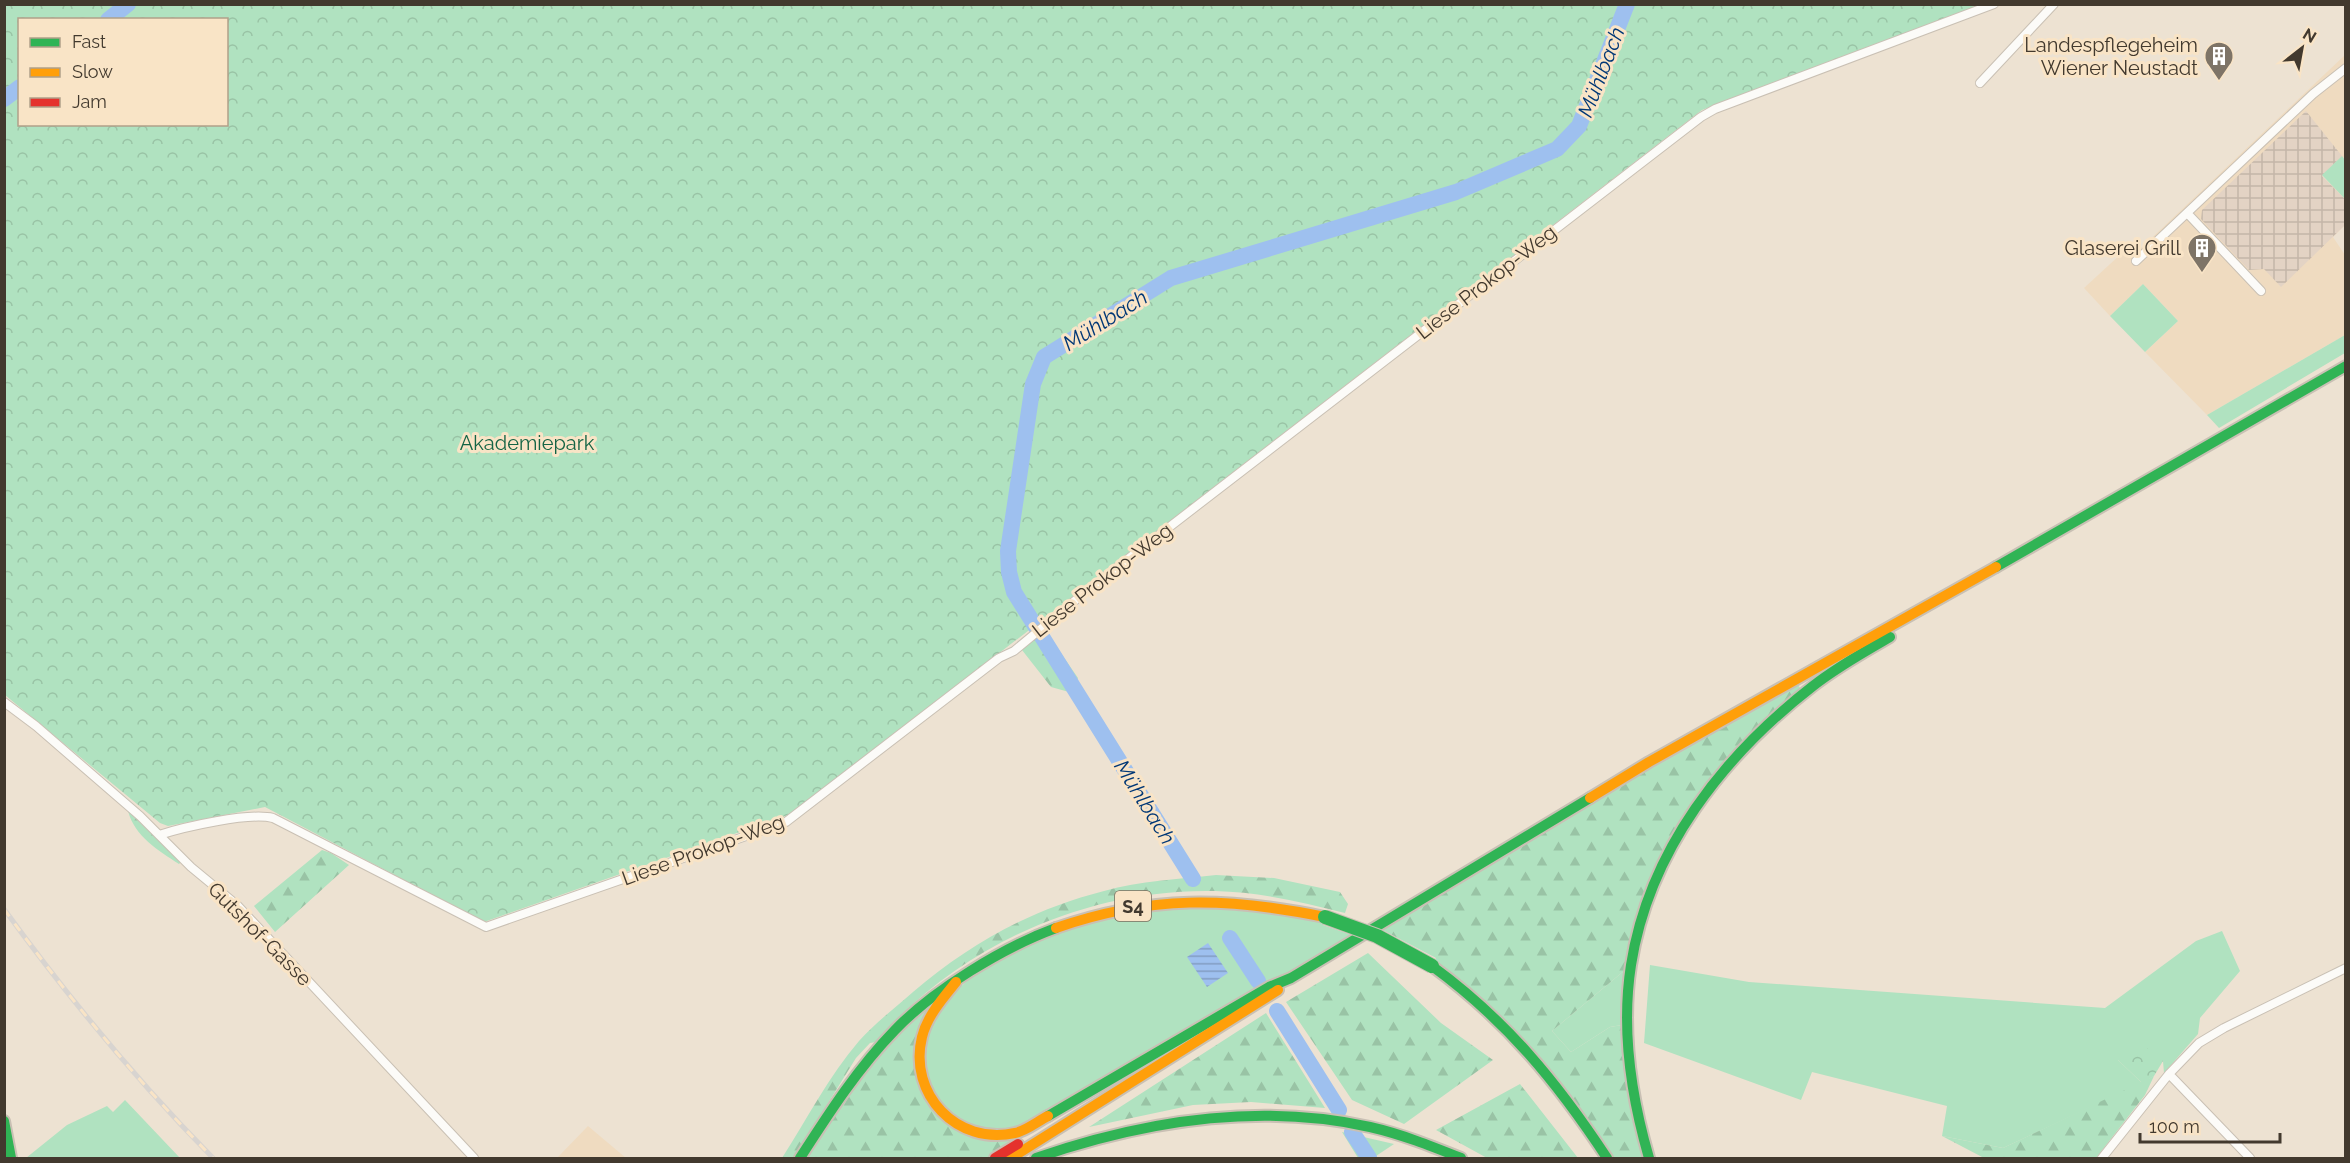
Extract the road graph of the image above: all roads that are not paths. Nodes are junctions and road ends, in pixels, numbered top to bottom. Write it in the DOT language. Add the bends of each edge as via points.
graph roads {
  1 [pos="1994,4"];
  2 [pos="2054,4"];
  3 [pos="2346,68"];
  4 [pos="1980,83"];
  5 [pos="2188,214"];
  6 [pos="2136,261"];
  7 [pos="2261,291"];
  8 [pos="2346,366"];
  9 [pos="2066,528"];
  10 [pos="4,702"];
  11 [pos="159,835"];
  12 [pos="2346,968"];
  13 [pos="1291,978"];
  14 [pos="956,982"];
  15 [pos="1210,1022"];
  16 [pos="2169,1074"];
  17 [pos="4,1121"];
  18 [pos="11,1158"];
  19 [pos="474,1158"];
  20 [pos="800,1158"];
  21 [pos="995,1158"];
  22 [pos="1011,1158"];
  23 [pos="1036,1158"];
  24 [pos="1461,1158"];
  25 [pos="1607,1158"];
  26 [pos="1649,1158"];
  27 [pos="2102,1158"];
  28 [pos="2250,1158"];
  1 -- 11 [label="street, Liese Prokop-Weg" via="1701,117 786,822 490,926 479,925 273,818 255,816"];
  2 -- 4 [label="street"];
  3 -- 5 [label="street" via="2313,94"];
  5 -- 6 [label="street"];
  5 -- 7 [label="street"];
  8 -- 9 [label="main road"];
  9 -- 13 [label="main road" via="1640,767"];
  9 -- 26 [label="main road" via="1804,693 1747,745 1688,818 1648,903 1631,965 1628,1024 1632,1085"];
  10 -- 11 [label="street, Gutshof-Gasse"];
  11 -- 19 [label="street, Gutshof-Gasse" via="237,905"];
  12 -- 16 [label="street" via="2223,1028 2199,1043"];
  13 -- 15 [label="main road"];
  13 -- 22 [label="main road" via="1274,995"];
  14 -- 15 [label="main road" via="925,1029 920,1046 921,1071 930,1097 948,1120 966,1131 987,1136 1008,1136 1027,1129"];
  14 -- 20 [label="main road, S4" via="918,1008 894,1031 852,1082"];
  14 -- 25 [label="main road, S4, bridge" via="991,958 1035,936 1072,921 1134,906 1218,900 1325,917 1383,939 1432,966 1474,996 1514,1034 1574,1107"];
  15 -- 21 [label="main road"];
  16 -- 27 [label="street"];
  16 -- 28 [label="street"];
  17 -- 18 [label="main road"];
  23 -- 24 [label="main road" via="1117,1132 1177,1121 1242,1116 1356,1124"];
}
